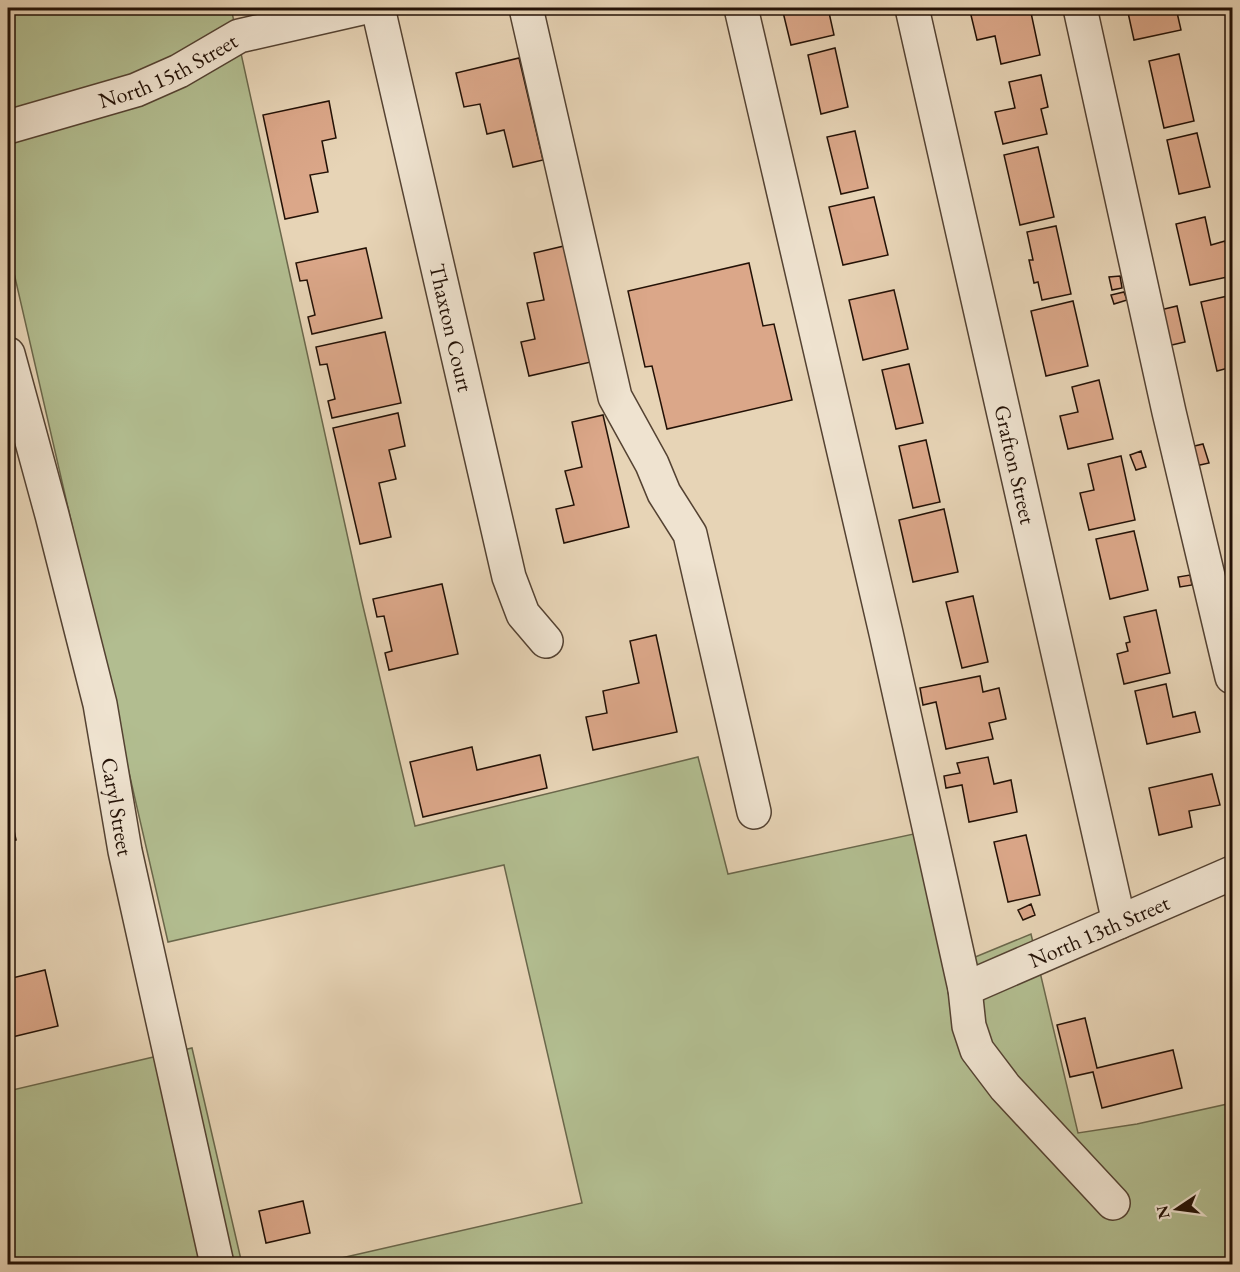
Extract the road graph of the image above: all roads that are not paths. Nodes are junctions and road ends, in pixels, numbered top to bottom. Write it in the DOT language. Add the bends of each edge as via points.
graph roads {
  1 [pos="362,8"];
  2 [pos="378,8"];
  3 [pos="526,8"];
  4 [pos="741,8"];
  5 [pos="912,8"];
  6 [pos="1080,8"];
  7 [pos="8,127"];
  8 [pos="8,354"];
  9 [pos="546,641"];
  10 [pos="1233,677"];
  11 [pos="754,812"];
  12 [pos="1233,873"];
  13 [pos="1119,922"];
  14 [pos="965,989"];
  15 [pos="1113,1203"];
  16 [pos="217,1264"];
  1 -- 7 [label="street, North 15th Street" via="238,36 179,71 136,90"];
  2 -- 9 [label="street, Thaxton Court" via="510,577 523,614"];
  3 -- 11 [label="street" via="615,397 664,493 690,534"];
  4 -- 14 [label="street"];
  5 -- 13 [label="street, Grafton Street"];
  6 -- 10 [label="street" via="1169,412"];
  8 -- 16 [label="street, Caryl Street" via="100,704 125,851"];
  12 -- 13 [label="street, North 13th Street"];
  13 -- 14 [label="street, North 13th Street"];
  14 -- 15 [label="street" via="969,1026 978,1050 1005,1087"];
}
